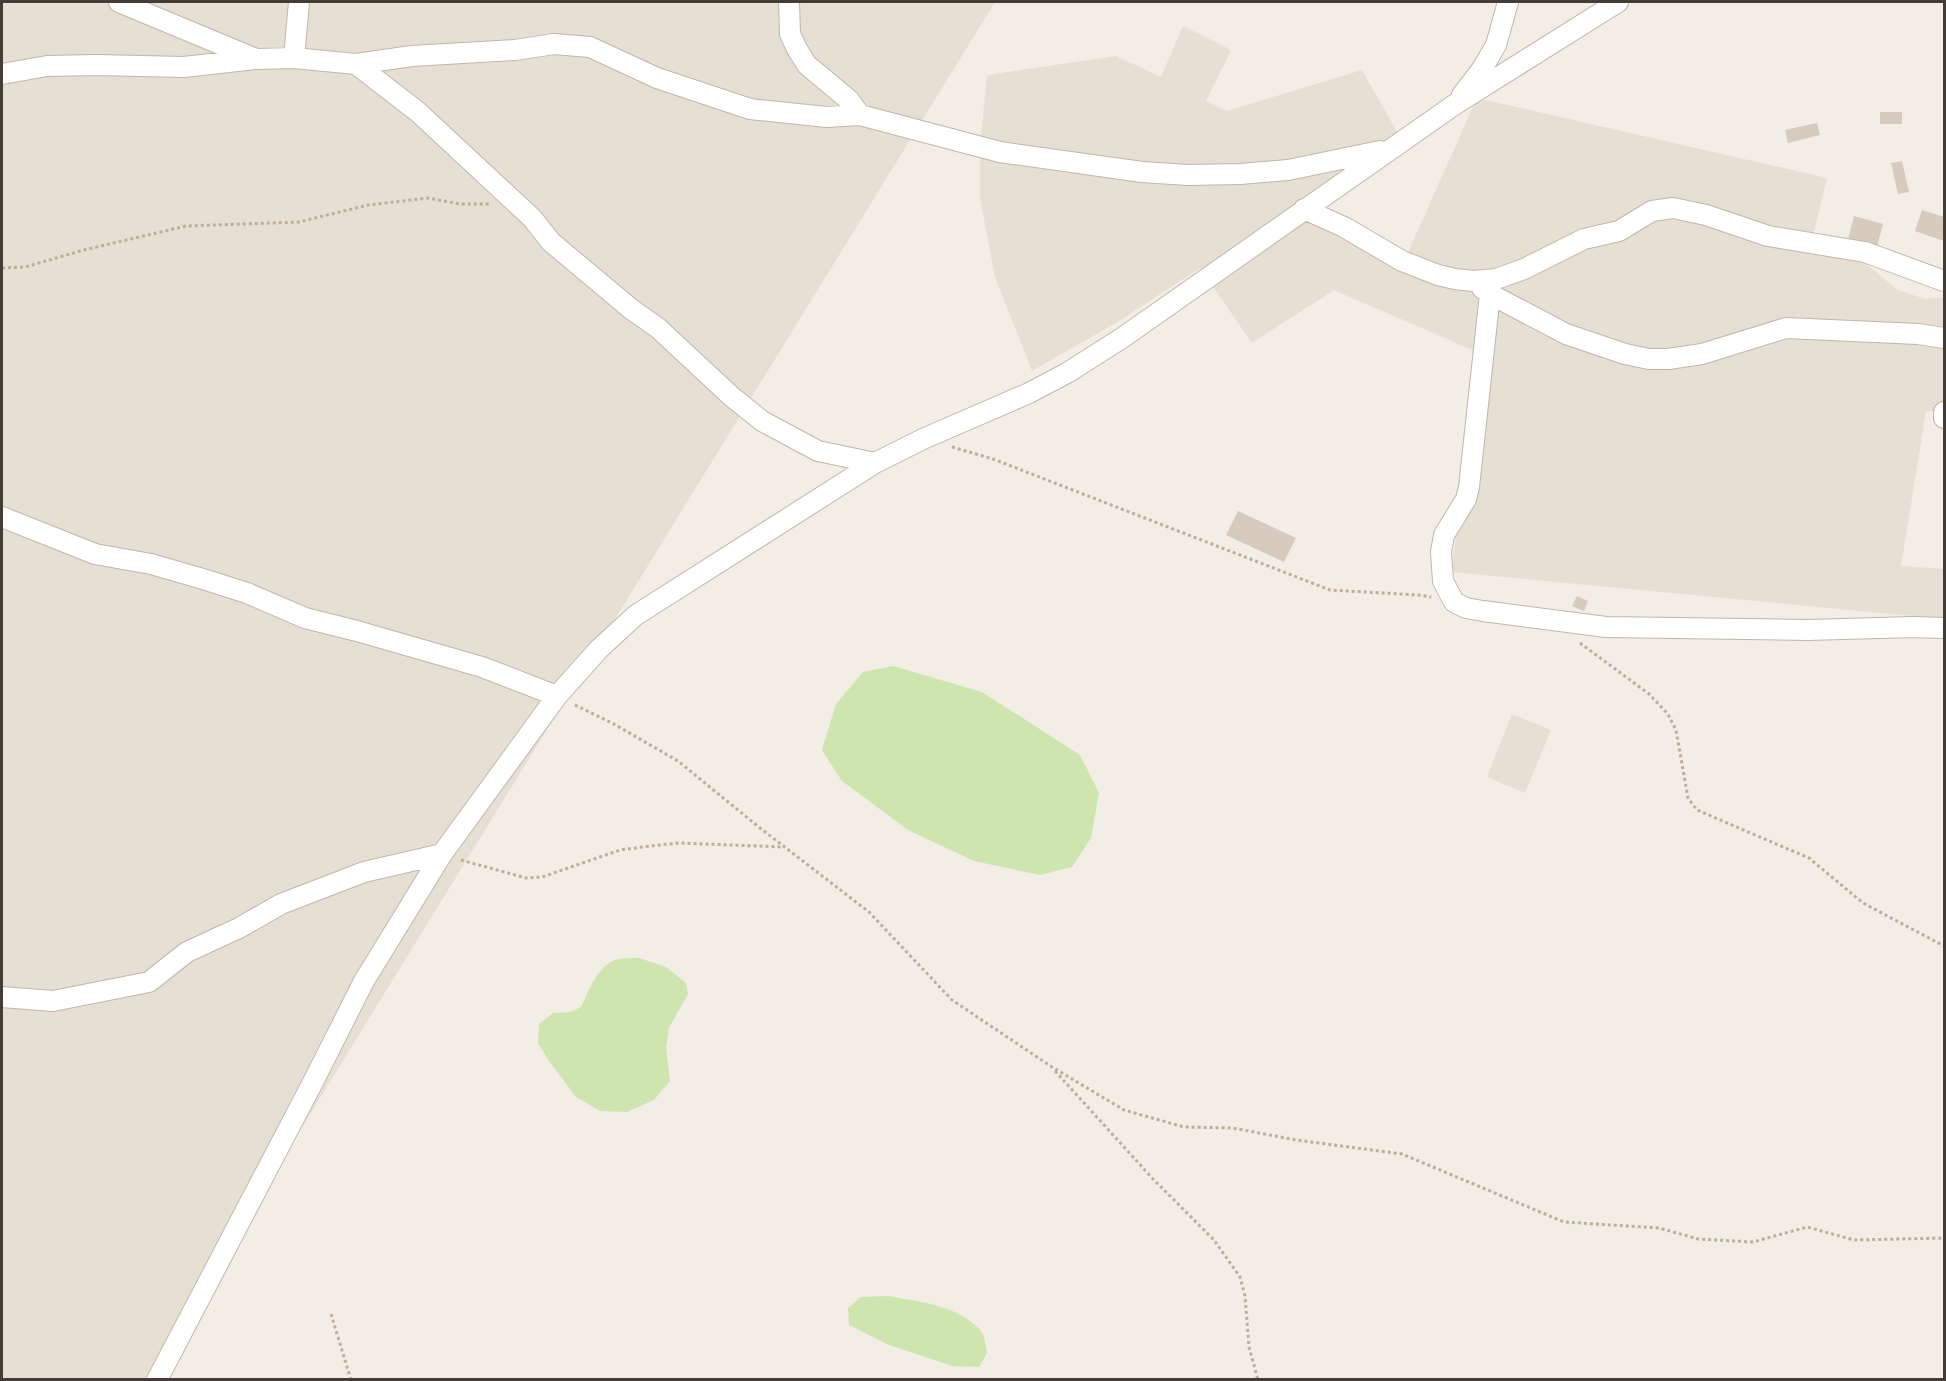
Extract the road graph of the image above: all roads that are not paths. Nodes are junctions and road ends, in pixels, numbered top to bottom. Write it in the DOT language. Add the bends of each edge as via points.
graph roads {
  1 [pos="119,2"];
  2 [pos="299,2"];
  3 [pos="789,2"];
  4 [pos="1508,2"];
  5 [pos="1618,2"];
  6 [pos="1593,9"];
  7 [pos="294,58"];
  8 [pos="256,59"];
  9 [pos="356,64"];
  10 [pos="2,74"];
  11 [pos="1454,105"];
  12 [pos="860,115"];
  13 [pos="1389,150"];
  14 [pos="1305,209"];
  15 [pos="1944,280"];
  16 [pos="1473,281"];
  17 [pos="1490,294"];
  18 [pos="1944,338"];
  19 [pos="1944,412"];
  20 [pos="1944,417"];
  21 [pos="875,463"];
  22 [pos="2,517"];
  23 [pos="1944,628"];
  24 [pos="557,696"];
  25 [pos="442,854"];
  26 [pos="2,997"];
  27 [pos="157,1380"];
  1 -- 8 [label="street"];
  2 -- 7 [label="street"];
  3 -- 12 [label="street" via="790,34 807,65 849,100"];
  4 -- 11 [label="street" via="1496,45"];
  5 -- 6 [label="street"];
  6 -- 11 [label="street"];
  7 -- 8 [label="street"];
  7 -- 9 [label="street"];
  8 -- 10 [label="street" via="184,67 47,66"];
  9 -- 12 [label="street" via="554,44 590,47 657,78 750,109 827,117"];
  9 -- 21 [label="street" via="418,112 532,218 551,242 658,328 762,421 818,451"];
  11 -- 13 [label="street"];
  12 -- 13 [label="street" via="1000,152 1188,175 1288,170"];
  13 -- 14 [label="street"];
  14 -- 16 [label="street" via="1418,268"];
  14 -- 21 [label="street" via="1067,373"];
  15 -- 16 [label="street" via="1865,252 1768,236 1672,208 1652,211 1619,231 1584,239 1524,269 1496,279"];
  16 -- 17 [label="street"];
  17 -- 18 [label="street" via="1566,334 1649,359 1702,354 1786,328"];
  17 -- 23 [label="street" via="1469,487 1444,535 1441,552 1443,581 1454,602 1483,611 1606,627"];
  19 -- 20 [label="street"];
  21 -- 24 [label="street" via="636,615"];
  22 -- 24 [label="street" via="95,554 203,579 305,618 482,667"];
  24 -- 25 [label="street"];
  25 -- 26 [label="street" via="364,872 281,904 187,952 149,982 53,1001"];
  25 -- 27 [label="street" via="364,981"];
}
